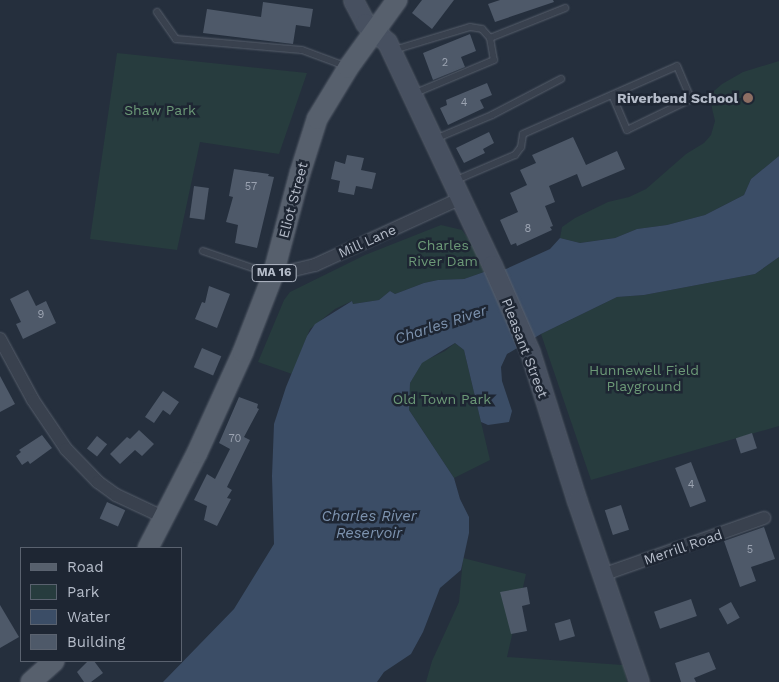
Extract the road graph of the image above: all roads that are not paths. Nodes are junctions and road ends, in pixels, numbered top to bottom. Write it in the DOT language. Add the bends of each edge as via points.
graph roads {
  1 [pos="353,0"];
  2 [pos="397,0"];
  3 [pos="565,8"];
  4 [pos="157,12"];
  5 [pos="374,31"];
  6 [pos="490,38"];
  7 [pos="391,52"];
  8 [pos="348,68"];
  9 [pos="561,79"];
  10 [pos="411,95"];
  11 [pos="612,95"];
  12 [pos="432,140"];
  13 [pos="455,190"];
  14 [pos="203,251"];
  15 [pos="273,275"];
  16 [pos="0,339"];
  17 [pos="165,518"];
  18 [pos="764,518"];
  19 [pos="149,547"];
  20 [pos="602,575"];
  21 [pos="53,662"];
  22 [pos="31,682"];
  23 [pos="639,682"];
  1 -- 5 [label="main road, Pleasant Street" via="362,20"];
  2 -- 5 [label="main road, Eliot Street / MA 16"];
  3 -- 6 [label="lane"];
  4 -- 8 [label="lane" via="176,39 302,50"];
  5 -- 7 [label="main road, Pleasant Street" via="385,39"];
  5 -- 8 [label="main road, Eliot Street / MA 16"];
  6 -- 7 [label="lane" via="482,29 470,27"];
  6 -- 10 [label="lane" via="494,60"];
  7 -- 10 [label="main road, Pleasant Street"];
  8 -- 15 [label="main road, Eliot Street / MA 16" via="317,119"];
  9 -- 12 [label="lane" via="492,115"];
  10 -- 12 [label="main road, Pleasant Street"];
  11 -- 11 [label="lane" via="677,66 691,99 627,130"];
  11 -- 13 [label="lane" via="522,134 521,147 514,155"];
  12 -- 13 [label="main road, Pleasant Street"];
  13 -- 15 [label="street, Mill Lane" via="315,264"];
  13 -- 20 [label="main road, Pleasant Street" via="530,352"];
  14 -- 15 [label="lane"];
  15 -- 17 [label="main road, Eliot Street / MA 16" via="243,352"];
  16 -- 17 [label="street" via="33,400 66,449 98,482 116,495"];
  17 -- 19 [label="main road, Eliot Street / MA 16"];
  18 -- 20 [label="street, Merrill Road"];
  20 -- 23 [label="main road, Pleasant Street"];
  21 -- 22 [label="main road"];
}
